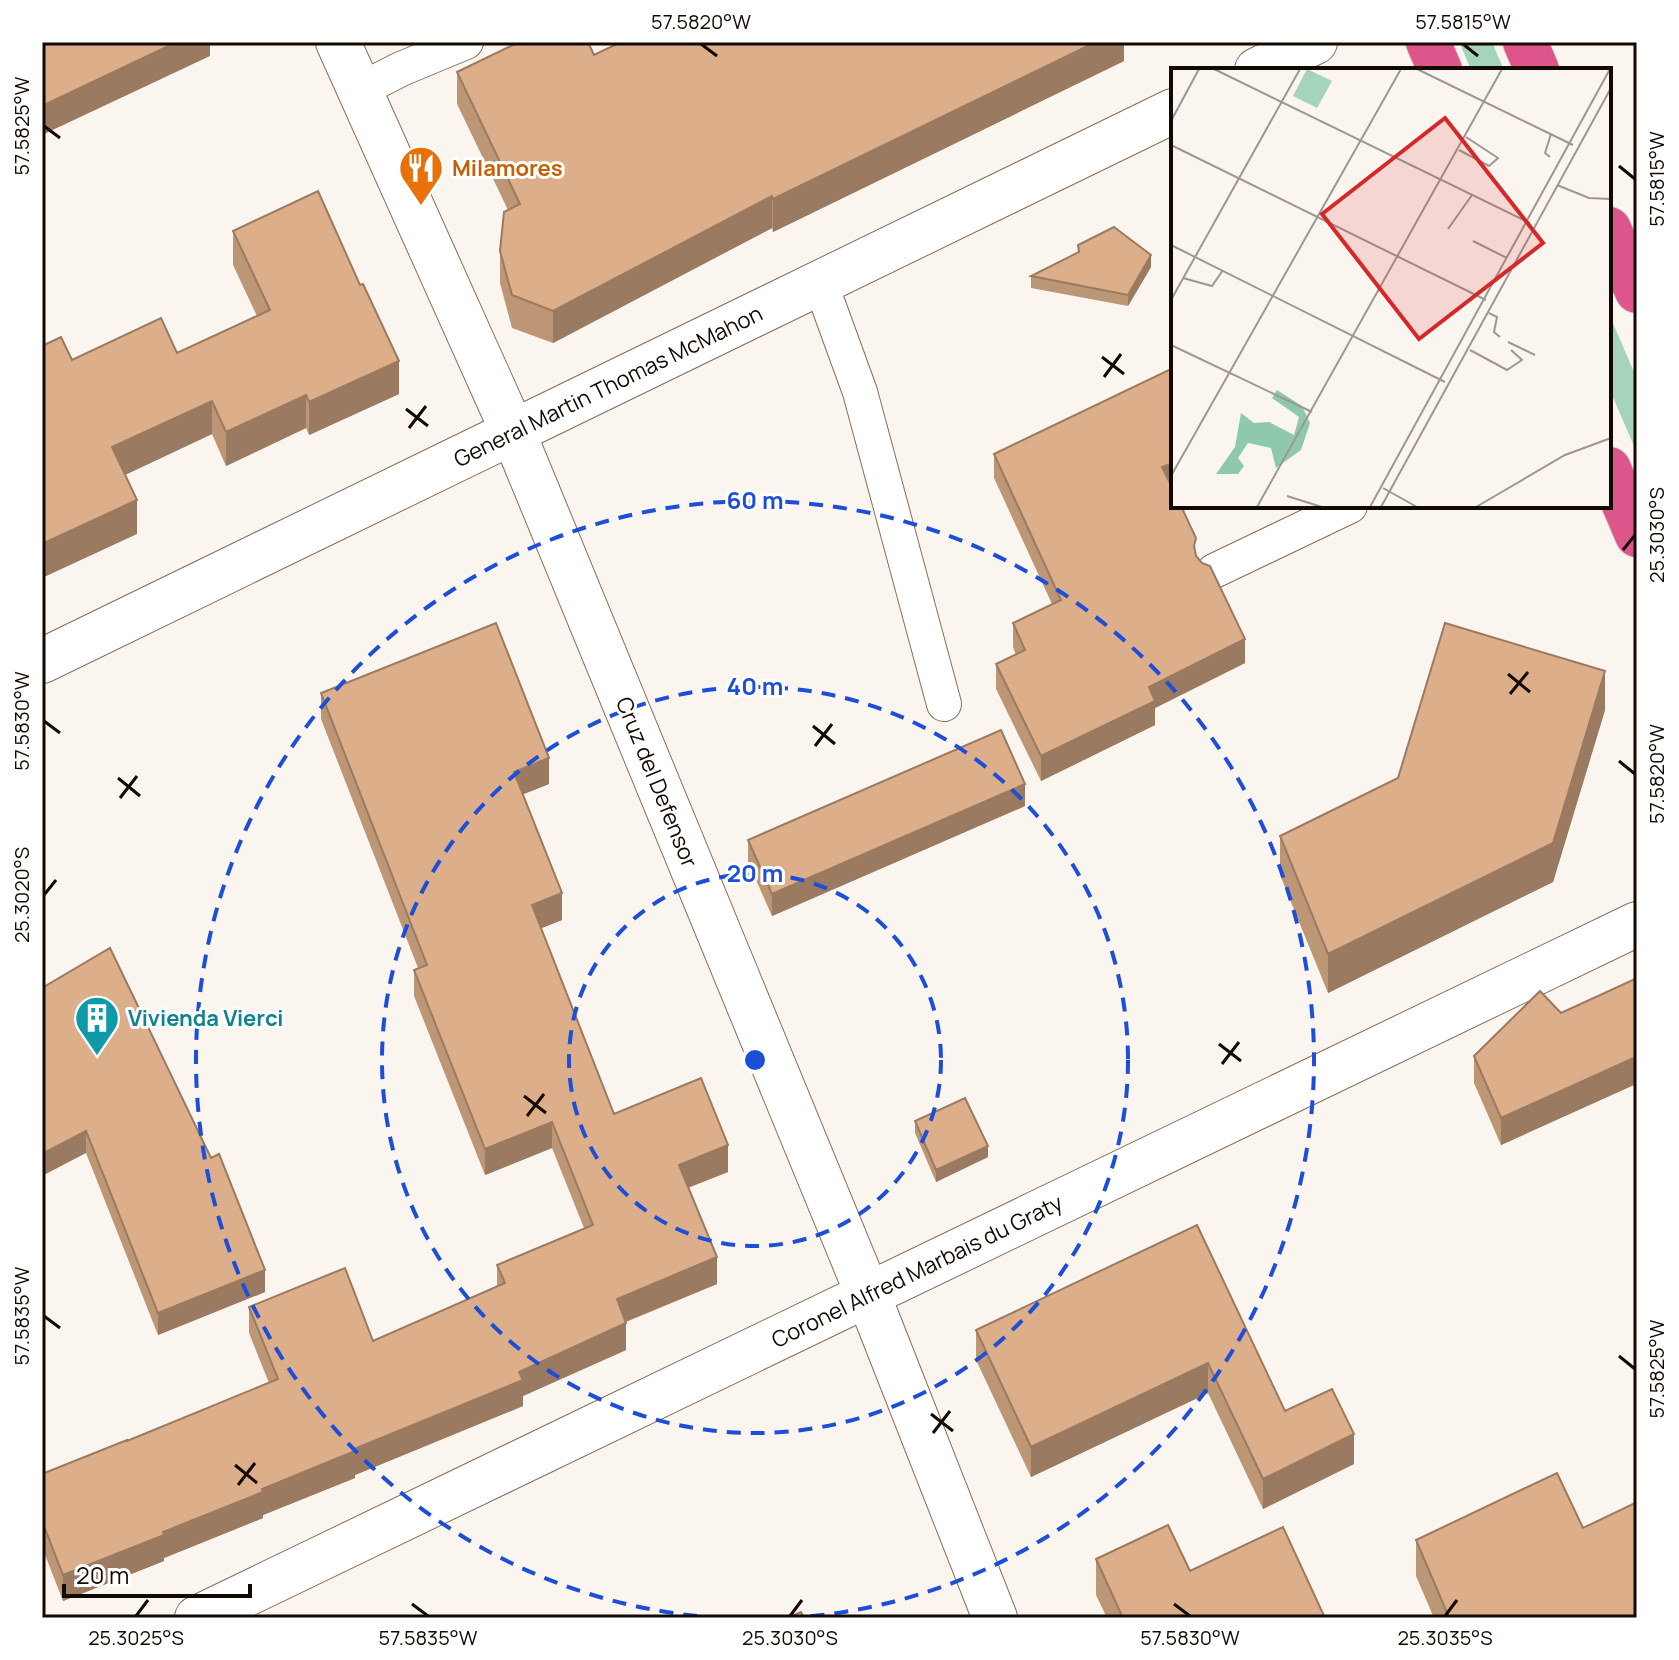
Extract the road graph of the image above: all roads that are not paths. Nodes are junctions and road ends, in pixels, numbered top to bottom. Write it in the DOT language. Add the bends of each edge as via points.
graph roads {
  1 [pos="338,42"];
  2 [pos="466,42"];
  3 [pos="1315,42"];
  4 [pos="1428,42"];
  5 [pos="1525,42"];
  6 [pos="1261,68"];
  7 [pos="1439,68"];
  8 [pos="1536,68"];
  9 [pos="360,90"];
  10 [pos="1171,112"];
  11 [pos="1611,233"];
  12 [pos="820,282"];
  13 [pos="1637,291"];
  14 [pos="513,432"];
  15 [pos="1611,474"];
  16 [pos="1346,508"];
  17 [pos="1637,535"];
  18 [pos="1214,571"];
  19 [pos="42,661"];
  20 [pos="944,704"];
  21 [pos="1637,924"];
  22 [pos="868,1295"];
  23 [pos="197,1618"];
  24 [pos="995,1618"];
  1 -- 9 [label="street, Cruz del Defensor"];
  2 -- 9 [label="lane"];
  3 -- 6 [label="street"];
  4 -- 7 [label="highway"];
  5 -- 8 [label="highway"];
  9 -- 14 [label="street, Cruz del Defensor"];
  10 -- 12 [label="street, General Martin Thomas McMahon"];
  11 -- 13 [label="highway"];
  12 -- 14 [label="street, General Martin Thomas McMahon"];
  12 -- 20 [label="lane" via="860,392"];
  14 -- 19 [label="street, General Martin Thomas McMahon"];
  14 -- 22 [label="street, Cruz del Defensor"];
  15 -- 17 [label="highway"];
  16 -- 18 [label="lane"];
  21 -- 22 [label="street, Coronel Alfred Marbais du Graty"];
  22 -- 23 [label="street, Coronel Alfred Marbais du Graty"];
  22 -- 24 [label="street, Cruz del Defensor"];
}
